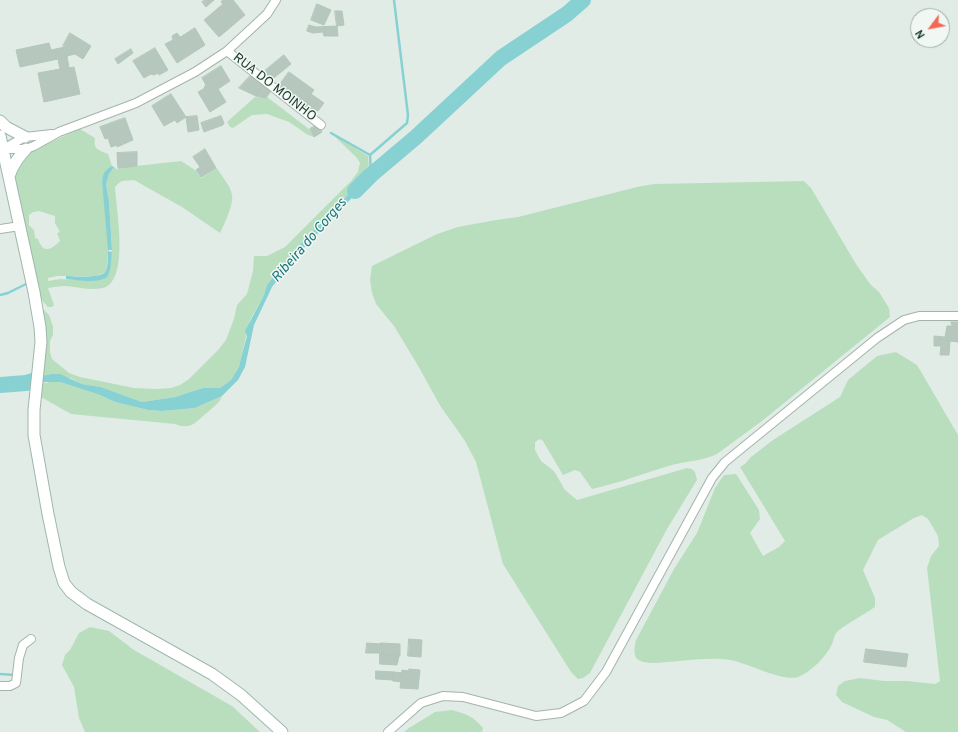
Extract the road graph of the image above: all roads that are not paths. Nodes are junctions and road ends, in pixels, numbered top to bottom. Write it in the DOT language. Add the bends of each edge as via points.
graph roads {
  1 [pos="276,0"];
  2 [pos="227,51"];
  3 [pos="0,121"];
  4 [pos="321,125"];
  5 [pos="59,132"];
  6 [pos="0,136"];
  7 [pos="25,137"];
  8 [pos="3,149"];
  9 [pos="26,149"];
  10 [pos="9,177"];
  11 [pos="20,226"];
  12 [pos="0,229"];
  13 [pos="958,316"];
  14 [pos="31,639"];
  15 [pos="0,686"];
  16 [pos="282,732"];
  17 [pos="388,732"];
  1 -- 2 [label="street" via="267,14"];
  2 -- 4 [label="street, RUA DO MOINHO"];
  2 -- 5 [label="street" via="195,72 136,103"];
  3 -- 7 [label="main road"];
  5 -- 7 [label="street"];
  5 -- 9 [label="street"];
  6 -- 8 [label="main road"];
  7 -- 8 [label="street"];
  8 -- 9 [label="street"];
  8 -- 10 [label="main road"];
  9 -- 10 [label="main road" via="12,166"];
  10 -- 11 [label="main road"];
  11 -- 12 [label="street"];
  11 -- 16 [label="main road" via="40,327 34,435 49,522 64,583 87,604 212,674 241,695"];
  13 -- 17 [label="street" via="919,316 904,320 877,338 726,462 712,478 606,672 584,701 560,713 536,716 463,697 443,696 421,703"];
  14 -- 15 [label="street" via="23,645 16,683"];
}
